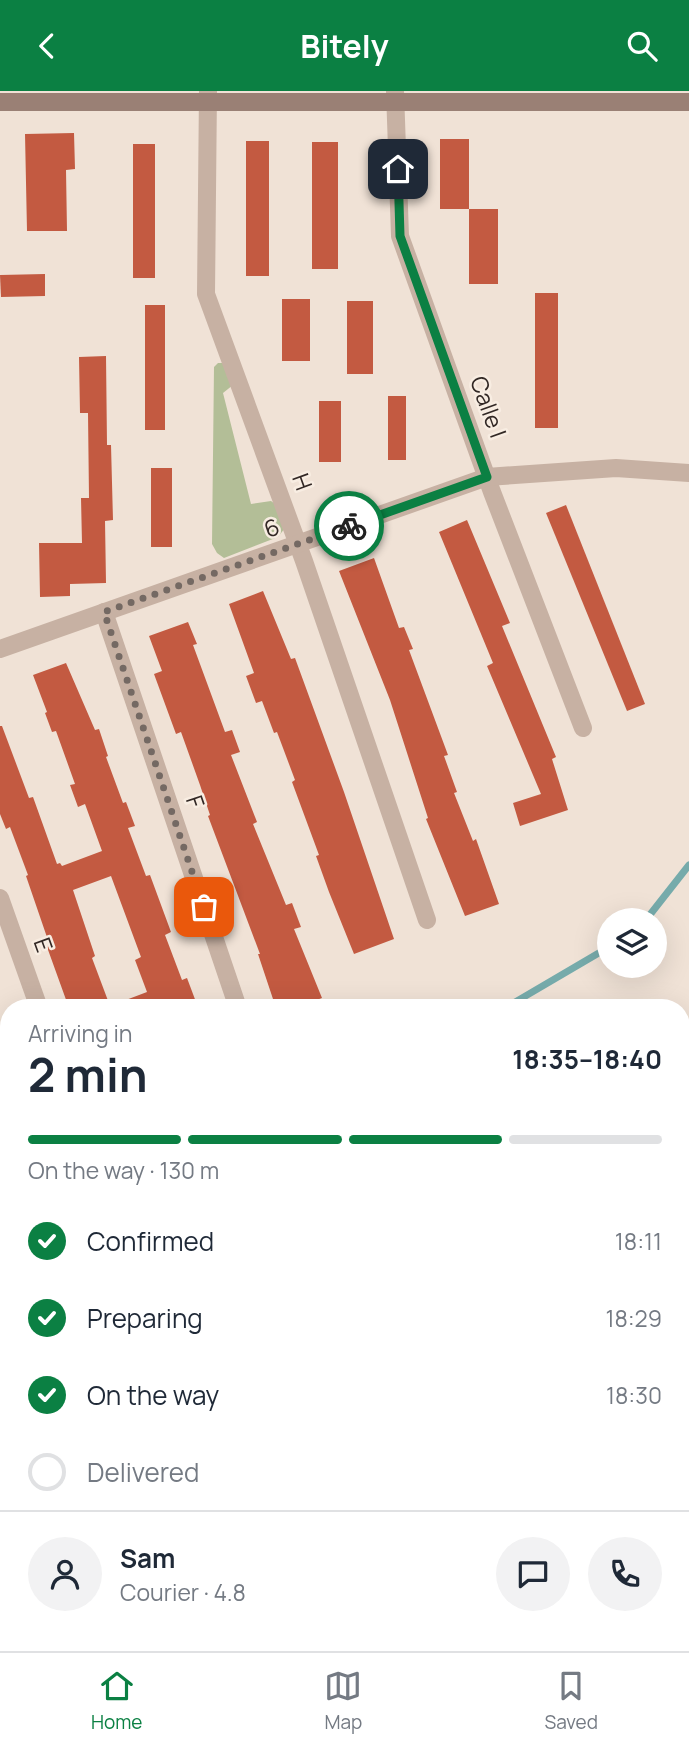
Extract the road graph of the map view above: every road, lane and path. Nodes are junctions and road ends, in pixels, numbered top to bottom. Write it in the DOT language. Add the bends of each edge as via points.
graph roads {
  1 [pos="208,97"];
  2 [pos="395,98"];
  3 [pos="0,102"];
  4 [pos="689,102"];
  5 [pos="689,473"];
  6 [pos="487,477"];
  7 [pos="299,544"];
  8 [pos="104,612"];
  9 [pos="0,649"];
  10 [pos="583,728"];
  11 [pos="0,898"];
  12 [pos="427,920"];
  13 [pos="36,999"];
  14 [pos="235,999"];
  1 -- 2 [label="street"];
  1 -- 3 [label="street"];
  1 -- 7 [label="street, H" via="206,294"];
  2 -- 4 [label="street"];
  2 -- 6 [label="street, Calle I" via="400,236"];
  5 -- 6 [label="street, 6" via="617,468"];
  6 -- 7 [label="street, 6"];
  6 -- 10 [label="street, Calle I"];
  7 -- 8 [label="street, 6"];
  7 -- 12 [label="street, H"];
  8 -- 9 [label="street, 6"];
  8 -- 14 [label="street, F"];
  11 -- 13 [label="street, E"];
}
